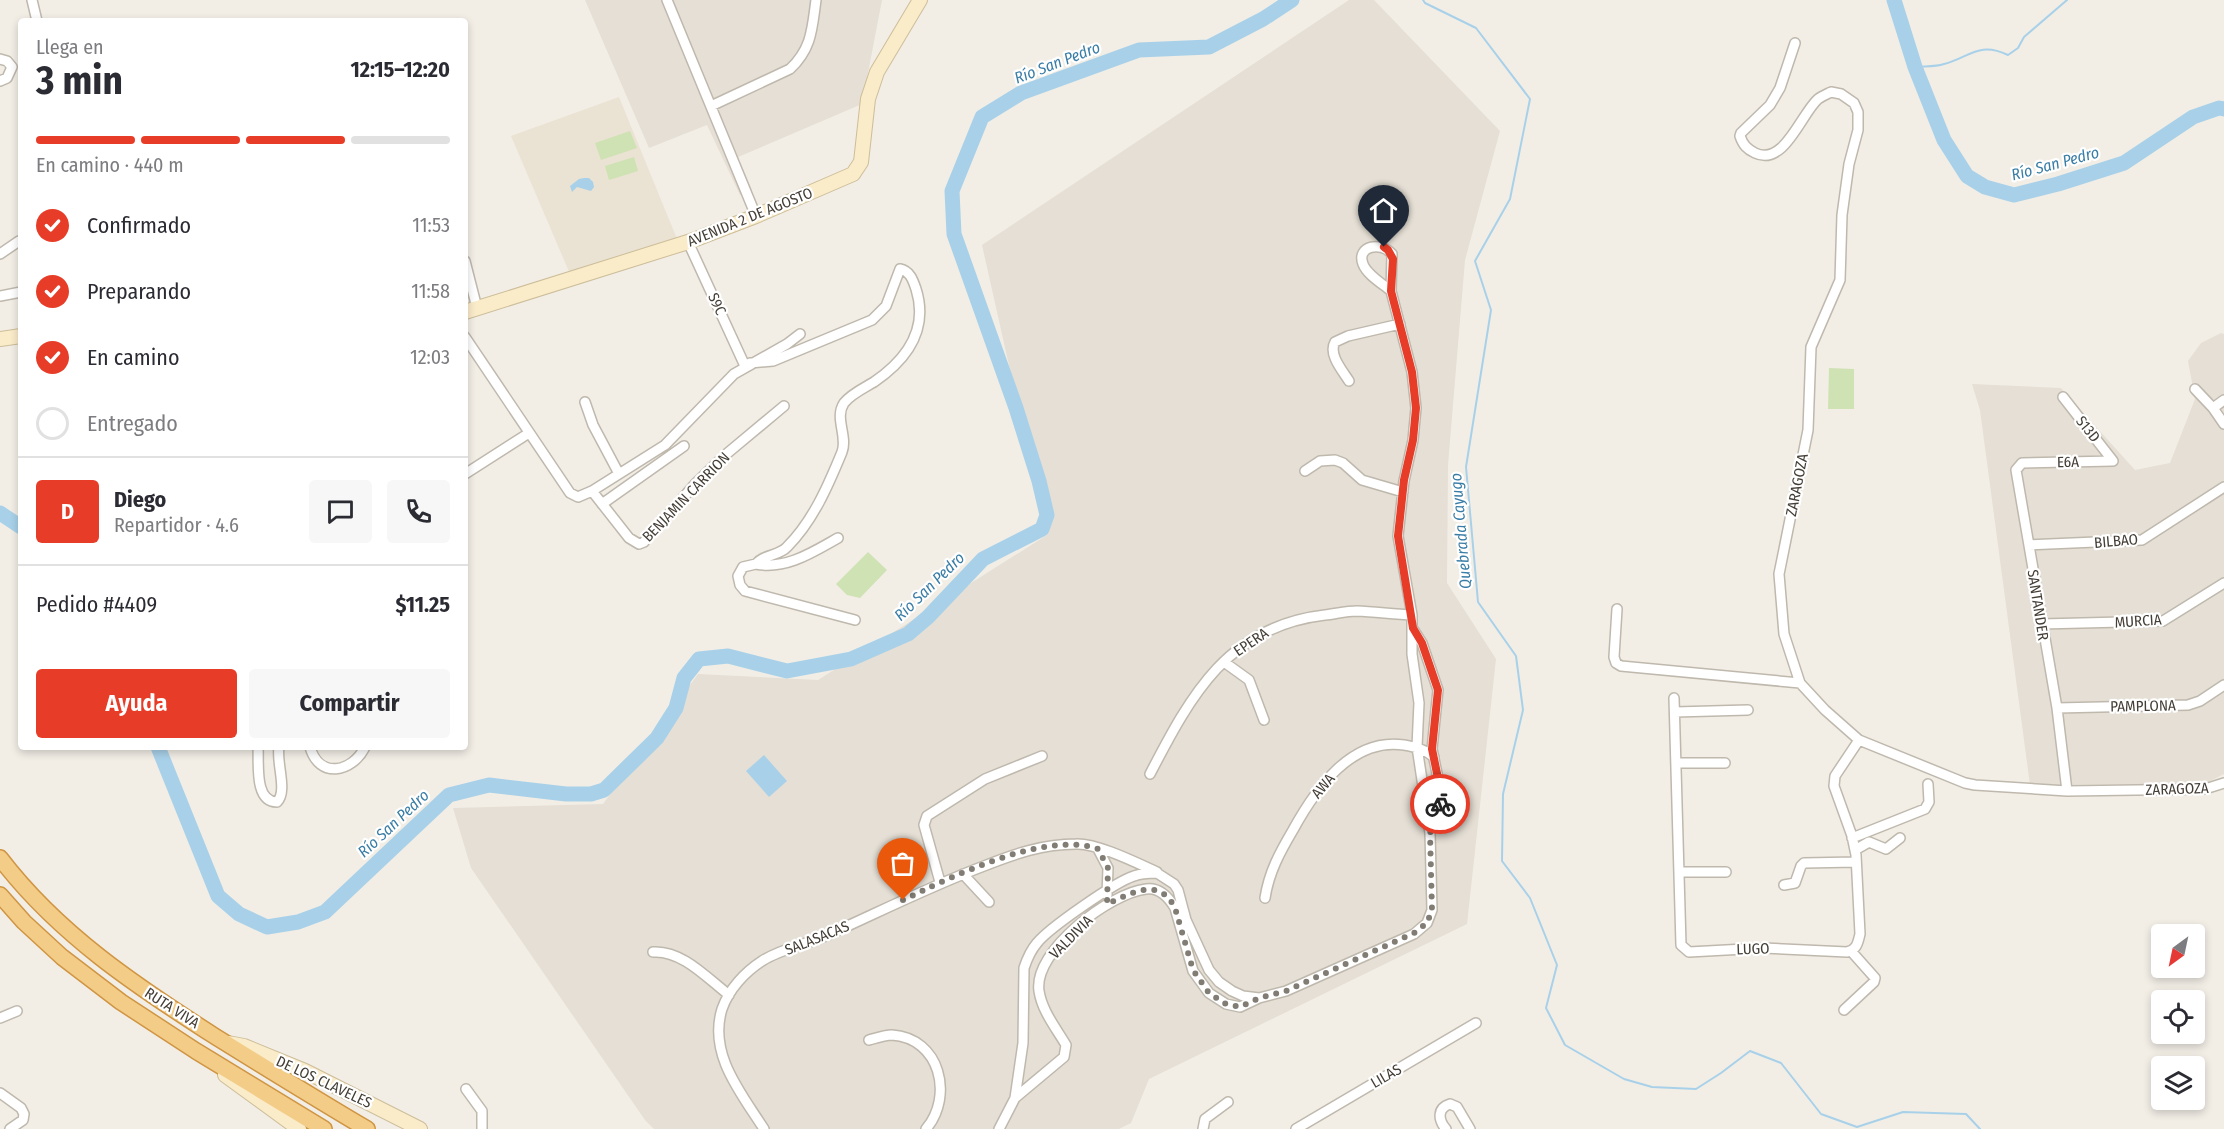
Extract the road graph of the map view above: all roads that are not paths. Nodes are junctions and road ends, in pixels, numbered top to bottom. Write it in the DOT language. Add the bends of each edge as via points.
graph roads {
  1 [pos="32,0"];
  2 [pos="667,0"];
  3 [pos="816,0"];
  4 [pos="920,0"];
  5 [pos="36,18"];
  6 [pos="1795,43"];
  7 [pos="0,59"];
  8 [pos="0,81"];
  9 [pos="711,106"];
  10 [pos="756,216"];
  11 [pos="18,242"];
  12 [pos="688,242"];
  13 [pos="0,254"];
  14 [pos="468,286"];
  15 [pos="1391,291"];
  16 [pos="18,293"];
  17 [pos="0,296"];
  18 [pos="471,310"];
  19 [pos="1400,324"];
  20 [pos="800,334"];
  21 [pos="18,336"];
  22 [pos="0,339"];
  23 [pos="468,342"];
  24 [pos="748,365"];
  25 [pos="1349,381"];
  26 [pos="2195,390"];
  27 [pos="2063,397"];
  28 [pos="2224,400"];
  29 [pos="585,402"];
  30 [pos="784,406"];
  31 [pos="2213,408"];
  32 [pos="2224,424"];
  33 [pos="529,433"];
  34 [pos="684,446"];
  35 [pos="2114,461"];
  36 [pos="2022,463"];
  37 [pos="1305,471"];
  38 [pos="468,472"];
  39 [pos="618,472"];
  40 [pos="2224,487"];
  41 [pos="592,491"];
  42 [pos="1403,492"];
  43 [pos="602,504"];
  44 [pos="838,538"];
  45 [pos="2029,545"];
  46 [pos="756,564"];
  47 [pos="2224,583"];
  48 [pos="1617,609"];
  49 [pos="1412,615"];
  50 [pos="855,620"];
  51 [pos="2041,624"];
  52 [pos="1413,628"];
  53 [pos="1224,662"];
  54 [pos="1800,682"];
  55 [pos="2224,685"];
  56 [pos="1674,698"];
  57 [pos="2056,708"];
  58 [pos="1748,710"];
  59 [pos="1675,712"];
  60 [pos="1264,720"];
  61 [pos="1859,741"];
  62 [pos="1417,747"];
  63 [pos="258,750"];
  64 [pos="278,750"];
  65 [pos="312,750"];
  66 [pos="363,750"];
  67 [pos="1041,756"];
  68 [pos="1434,757"];
  69 [pos="1677,763"];
  70 [pos="1725,763"];
  71 [pos="1150,774"];
  72 [pos="1928,784"];
  73 [pos="2223,784"];
  74 [pos="2067,791"];
  75 [pos="1430,833"];
  76 [pos="1852,838"];
  77 [pos="1900,838"];
  78 [pos="1098,849"];
  79 [pos="1855,849"];
  80 [pos="0,858"];
  81 [pos="1856,862"];
  82 [pos="1679,872"];
  83 [pos="1726,872"];
  84 [pos="1157,873"];
  85 [pos="963,874"];
  86 [pos="940,882"];
  87 [pos="1784,885"];
  88 [pos="1107,891"];
  89 [pos="0,895"];
  90 [pos="1265,898"];
  91 [pos="989,902"];
  92 [pos="1107,904"];
  93 [pos="1182,921"];
  94 [pos="1851,951"];
  95 [pos="653,952"];
  96 [pos="729,995"];
  97 [pos="1259,998"];
  98 [pos="1844,1010"];
  99 [pos="17,1011"];
  100 [pos="0,1018"];
  101 [pos="1476,1023"];
  102 [pos="869,1040"];
  103 [pos="225,1042"];
  104 [pos="196,1051"];
  105 [pos="466,1089"];
  106 [pos="0,1094"];
  107 [pos="1014,1098"];
  108 [pos="1228,1102"];
  109 [pos="10,1129"];
  110 [pos="299,1129"];
  111 [pos="324,1129"];
  112 [pos="367,1129"];
  113 [pos="420,1129"];
  114 [pos="482,1129"];
  115 [pos="764,1129"];
  116 [pos="926,1129"];
  117 [pos="999,1129"];
  118 [pos="1203,1129"];
  119 [pos="1296,1129"];
  120 [pos="1446,1129"];
  121 [pos="1470,1129"];
  1 -- 5 [label="street"];
  2 -- 9 [label="street"];
  3 -- 9 [label="street" via="811,41 800,59 790,69"];
  4 -- 10 [label="main road, AVENIDA 2 DE AGOSTO" via="877,72 868,99 858,168 843,179"];
  6 -- 54 [label="street, ZARAGOZA" via="1780,88 1770,105 1741,133 1743,144 1768,157 1786,143 1817,100 1831,92 1848,99 1858,112 1842,215 1840,280 1812,347 1808,430 1779,574 1784,634"];
  7 -- 8 [label="street" via="12,67 7,78"];
  9 -- 10 [label="street"];
  10 -- 12 [label="main road, AVENIDA 2 DE AGOSTO"];
  11 -- 13 [label="street"];
  12 -- 18 [label="main road, AVENIDA 2 DE AGOSTO"];
  12 -- 24 [label="street, S9C"];
  14 -- 18 [label="street"];
  15 -- 15 [label="street" via="1392,254 1384,247 1368,248 1363,255 1366,270"];
  15 -- 19 [label="street"];
  16 -- 17 [label="street"];
  19 -- 25 [label="street" via="1335,342 1333,354"];
  19 -- 42 [label="street" via="1416,408"];
  20 -- 24 [label="street"];
  21 -- 22 [label="main road"];
  23 -- 33 [label="street"];
  24 -- 39 [label="street" via="734,374 666,445"];
  24 -- 46 [label="street" via="772,361 872,320 886,306 900,269 913,280 919,319 908,352 889,371 845,402 840,415 844,445 816,509 787,548"];
  26 -- 31 [label="street"];
  27 -- 35 [label="street, S13D"];
  28 -- 31 [label="street"];
  29 -- 39 [label="street"];
  30 -- 43 [label="street, BENJAMIN CARRION" via="696,483 644,542 635,543 629,538"];
  31 -- 32 [label="street"];
  33 -- 38 [label="street"];
  33 -- 41 [label="street" via="570,493 578,497"];
  34 -- 43 [label="street"];
  35 -- 36 [label="street, E6A"];
  36 -- 45 [label="street, SANTANDER" via="2016,470"];
  37 -- 42 [label="street" via="1320,461 1335,460 1362,480"];
  39 -- 41 [label="street"];
  40 -- 45 [label="street, BILBAO" via="2142,540"];
  41 -- 43 [label="street, BENJAMIN CARRION"];
  42 -- 49 [label="street" via="1398,536"];
  44 -- 46 [label="street" via="798,560"];
  45 -- 51 [label="street, SANTANDER"];
  46 -- 50 [label="street" via="742,567 738,576 746,591"];
  47 -- 51 [label="street, MURCIA" via="2163,621"];
  48 -- 54 [label="street" via="1614,657 1621,666"];
  49 -- 52 [label="street"];
  49 -- 53 [label="street, EPERA" via="1356,611 1303,617 1254,636"];
  51 -- 57 [label="street, SANTANDER"];
  52 -- 62 [label="street" via="1412,654 1419,703"];
  52 -- 68 [label="street" via="1438,690"];
  53 -- 60 [label="street" via="1249,680"];
  53 -- 71 [label="street, EPERA" via="1185,708"];
  54 -- 61 [label="street, ZARAGOZA"];
  55 -- 57 [label="street, PAMPLONA" via="2188,705"];
  56 -- 59 [label="street, LUGO"];
  57 -- 74 [label="street, SANTANDER"];
  58 -- 59 [label="street"];
  59 -- 69 [label="street, LUGO"];
  61 -- 74 [label="street, ZARAGOZA" via="1975,785"];
  61 -- 76 [label="street" via="1834,780"];
  62 -- 68 [label="street, AWA"];
  62 -- 75 [label="street"];
  62 -- 90 [label="street, AWA" via="1377,747 1357,755 1337,770 1305,809 1272,866"];
  63 -- 64 [label="street" via="260,786 264,797 277,802 283,789"];
  65 -- 66 [label="street" via="321,764 336,769 352,764"];
  67 -- 86 [label="street" via="985,779 927,816 924,825"];
  68 -- 75 [label="street" via="1441,793 1440,808"];
  69 -- 70 [label="street"];
  69 -- 82 [label="street, LUGO"];
  72 -- 76 [label="street" via="1929,802 1925,809"];
  73 -- 74 [label="street, ZARAGOZA" via="2205,789"];
  75 -- 97 [label="street, VALDIVIA" via="1432,910 1427,923 1414,933 1286,991"];
  76 -- 79 [label="street"];
  77 -- 79 [label="street" via="1886,849 1869,842"];
  78 -- 84 [label="street, SALASACAS"];
  78 -- 85 [label="street, SALASACAS" via="1078,843 1034,848"];
  78 -- 88 [label="street" via="1108,868"];
  79 -- 81 [label="street"];
  80 -- 103 [label="highway, RUTA VIVA" via="19,884 74,937 124,977"];
  81 -- 87 [label="street" via="1804,863 1795,883"];
  81 -- 94 [label="street" via="1860,934"];
  82 -- 83 [label="street"];
  82 -- 94 [label="street, LUGO" via="1682,945 1686,951"];
  84 -- 88 [label="street" via="1132,876"];
  84 -- 93 [label="street, SALASACAS" via="1174,884"];
  85 -- 86 [label="street, SALASACAS"];
  85 -- 91 [label="street"];
  86 -- 96 [label="street, SALASACAS" via="828,935 764,959 747,972"];
  88 -- 92 [label="street"];
  88 -- 107 [label="street" via="1048,932 1027,958 1023,1043"];
  89 -- 104 [label="highway, RUTA VIVA" via="62,957"];
  92 -- 93 [label="street, VALDIVIA" via="1146,889 1156,890 1170,900"];
  92 -- 107 [label="street, VALDIVIA" via="1066,937 1043,967 1039,991 1066,1051 1064,1057"];
  93 -- 97 [label="street" via="1219,982 1243,996"];
  93 -- 97 [label="street, VALDIVIA" via="1193,970 1209,993 1226,1004 1240,1007"];
  94 -- 98 [label="street" via="1875,980"];
  95 -- 96 [label="street" via="664,951 679,957"];
  96 -- 115 [label="street, SALASACAS" via="720,1020 721,1055"];
  99 -- 100 [label="street"];
  101 -- 119 [label="street, LILAS"];
  102 -- 116 [label="street" via="891,1035 907,1038 931,1056 942,1091 939,1110"];
  103 -- 112 [label="highway, RUTA VIVA"];
  103 -- 113 [label="main road, DE LOS CLAVELES" via="305,1071"];
  104 -- 110 [label="main road"];
  104 -- 111 [label="highway, RUTA VIVA"];
  105 -- 114 [label="street" via="482,1110"];
  106 -- 109 [label="street" via="24,1114 23,1120"];
  107 -- 117 [label="street"];
  108 -- 118 [label="street" via="1205,1119"];
  120 -- 121 [label="street" via="1441,1124 1440,1111 1450,1104 1457,1107"];
}
